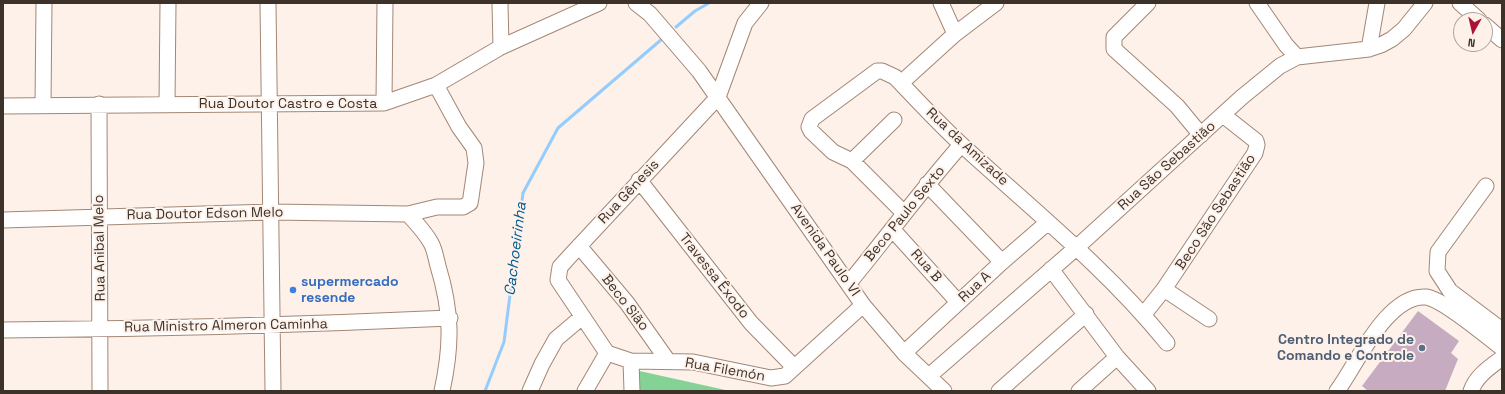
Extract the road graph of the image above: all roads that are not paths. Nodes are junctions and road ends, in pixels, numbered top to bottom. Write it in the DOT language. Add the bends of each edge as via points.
graph roads {
  1 [pos="44,3"];
  2 [pos="168,3"];
  3 [pos="268,3"];
  4 [pos="385,3"];
  5 [pos="500,3"];
  6 [pos="599,3"];
  7 [pos="636,3"];
  8 [pos="760,3"];
  9 [pos="940,3"];
  10 [pos="996,3"];
  11 [pos="1148,3"];
  12 [pos="1257,3"];
  13 [pos="1378,3"];
  14 [pos="1425,3"];
  15 [pos="1460,3"];
  16 [pos="1470,12"];
  17 [pos="1493,32"];
  18 [pos="954,34"];
  19 [pos="1502,40"];
  20 [pos="501,47"];
  21 [pos="1368,48"];
  22 [pos="1297,57"];
  23 [pos="901,83"];
  24 [pos="436,85"];
  25 [pos="718,97"];
  26 [pos="384,103"];
  27 [pos="99,104"];
  28 [pos="167,104"];
  29 [pos="43,105"];
  30 [pos="270,105"];
  31 [pos="3,106"];
  32 [pos="1223,115"];
  33 [pos="894,120"];
  34 [pos="1201,135"];
  35 [pos="961,145"];
  36 [pos="852,162"];
  37 [pos="639,180"];
  38 [pos="927,184"];
  39 [pos="1486,186"];
  40 [pos="271,212"];
  41 [pos="408,214"];
  42 [pos="904,214"];
  43 [pos="99,217"];
  44 [pos="3,220"];
  45 [pos="1047,223"];
  46 [pos="893,230"];
  47 [pos="579,246"];
  48 [pos="1076,248"];
  49 [pos="1002,262"];
  50 [pos="1050,269"];
  51 [pos="849,283"];
  52 [pos="1164,289"];
  53 [pos="958,302"];
  54 [pos="863,304"];
  55 [pos="1086,314"];
  56 [pos="1144,314"];
  57 [pos="450,318"];
  58 [pos="582,318"];
  59 [pos="1209,320"];
  60 [pos="272,326"];
  61 [pos="101,329"];
  62 [pos="3,330"];
  63 [pos="1502,330"];
  64 [pos="1167,343"];
  65 [pos="1502,348"];
  66 [pos="607,353"];
  67 [pos="904,353"];
  68 [pos="1117,357"];
  69 [pos="1502,358"];
  70 [pos="631,361"];
  71 [pos="668,361"];
  72 [pos="794,367"];
  73 [pos="930,376"];
  74 [pos="100,391"];
  75 [pos="273,391"];
  76 [pos="442,391"];
  77 [pos="530,391"];
  78 [pos="585,391"];
  79 [pos="632,391"];
  80 [pos="944,391"];
  81 [pos="999,391"];
  82 [pos="1079,391"];
  83 [pos="1148,391"];
  84 [pos="1337,391"];
  85 [pos="1471,391"];
  1 -- 29 [label="street"];
  2 -- 28 [label="street"];
  3 -- 30 [label="street"];
  4 -- 26 [label="street"];
  5 -- 20 [label="street"];
  6 -- 20 [label="street, Rua Doutor Castro e Costa"];
  7 -- 25 [label="street" via="655,20"];
  8 -- 25 [label="street" via="745,23"];
  9 -- 18 [label="street"];
  10 -- 18 [label="street"];
  11 -- 34 [label="street" via="1114,37 1114,49 1177,106"];
  12 -- 22 [label="street"];
  13 -- 21 [label="street"];
  14 -- 21 [label="street, Rua São Sebastião" via="1404,29 1392,39"];
  15 -- 16 [label="street"];
  17 -- 19 [label="street"];
  18 -- 23 [label="street"];
  20 -- 24 [label="street, Rua Doutor Castro e Costa"];
  21 -- 22 [label="street, Rua São Sebastião"];
  22 -- 32 [label="street, Rua São Sebastião" via="1280,66"];
  23 -- 35 [label="street, Rua da Amizade"];
  23 -- 36 [label="street, Rua da Amizade" via="882,71 877,72 812,119 809,125 812,131 833,152"];
  24 -- 26 [label="street, Rua Doutor Castro e Costa"];
  24 -- 41 [label="street, Rua Doutor Edson Melo" via="474,148 476,163 470,203 460,208 437,207"];
  25 -- 37 [label="street, Rua Gênesis"];
  25 -- 51 [label="street, Avenida Paulo VI"];
  26 -- 30 [label="street, Rua Doutor Castro e Costa"];
  27 -- 28 [label="street, Rua Doutor Castro e Costa"];
  27 -- 29 [label="street, Rua Doutor Castro e Costa"];
  27 -- 43 [label="street, Rua Anibal Melo"];
  28 -- 30 [label="street, Rua Doutor Castro e Costa"];
  29 -- 31 [label="street, Rua Doutor Castro e Costa"];
  30 -- 40 [label="street"];
  32 -- 34 [label="street, Rua São Sebastião"];
  32 -- 52 [label="street, Beco São Sebastião" via="1256,141 1257,149"];
  33 -- 36 [label="street"];
  34 -- 48 [label="street, Rua São Sebastião"];
  35 -- 38 [label="street, Beco Paulo Sexto"];
  35 -- 45 [label="street, Rua da Amizade"];
  36 -- 42 [label="street"];
  37 -- 47 [label="street, Rua Gênesis"];
  37 -- 72 [label="street, Travessa Êxodo" via="751,324"];
  38 -- 42 [label="street, Beco Paulo Sexto"];
  38 -- 49 [label="street"];
  39 -- 63 [label="street" via="1438,252 1437,271 1450,291"];
  40 -- 41 [label="street, Rua Doutor Edson Melo"];
  40 -- 43 [label="street, Rua Doutor Edson Melo"];
  40 -- 60 [label="street"];
  41 -- 57 [label="street" via="432,244 444,284"];
  42 -- 46 [label="street, Beco Paulo Sexto"];
  43 -- 44 [label="street, Rua Doutor Edson Melo"];
  43 -- 61 [label="street, Rua Anibal Melo"];
  45 -- 48 [label="street, Rua da Amizade"];
  45 -- 49 [label="street, Rua A"];
  46 -- 51 [label="street, Beco Paulo Sexto"];
  46 -- 53 [label="street, Rua B"];
  47 -- 58 [label="street, Rua Gênesis" via="560,267 558,280"];
  47 -- 71 [label="street, Beco Sião" via="627,303"];
  48 -- 50 [label="street, Rua São Sebastião"];
  48 -- 56 [label="street"];
  49 -- 53 [label="street, Rua A"];
  50 -- 55 [label="street"];
  50 -- 73 [label="street, Rua São Sebastião"];
  51 -- 54 [label="street, Avenida Paulo VI"];
  52 -- 56 [label="street, Beco São Sebastião"];
  52 -- 59 [label="street"];
  53 -- 67 [label="street, Rua A"];
  54 -- 67 [label="street, Avenida Paulo VI"];
  54 -- 72 [label="street, Rua Filemón"];
  55 -- 68 [label="street"];
  55 -- 81 [label="street"];
  56 -- 64 [label="street"];
  57 -- 60 [label="street, Rua Ministro Almeron Caminha"];
  57 -- 76 [label="street"];
  58 -- 66 [label="street, Rua Gênesis"];
  58 -- 77 [label="street" via="556,339"];
  60 -- 61 [label="street, Rua Ministro Almeron Caminha"];
  60 -- 75 [label="street"];
  61 -- 62 [label="street, Rua Ministro Almeron Caminha"];
  61 -- 74 [label="street, Rua Anibal Melo"];
  65 -- 84 [label="street" via="1445,306 1427,297 1412,299 1398,306 1382,320"];
  66 -- 70 [label="street, Rua Filemón"];
  66 -- 78 [label="street"];
  67 -- 73 [label="street, Avenida Paulo VI"];
  68 -- 82 [label="street"];
  68 -- 83 [label="street"];
  69 -- 85 [label="street" via="1476,380"];
  70 -- 71 [label="street, Rua Filemón"];
  70 -- 79 [label="street"];
  71 -- 72 [label="street, Rua Filemón" via="693,362 771,378 785,376"];
  73 -- 80 [label="street, Avenida Paulo VI"];
}
